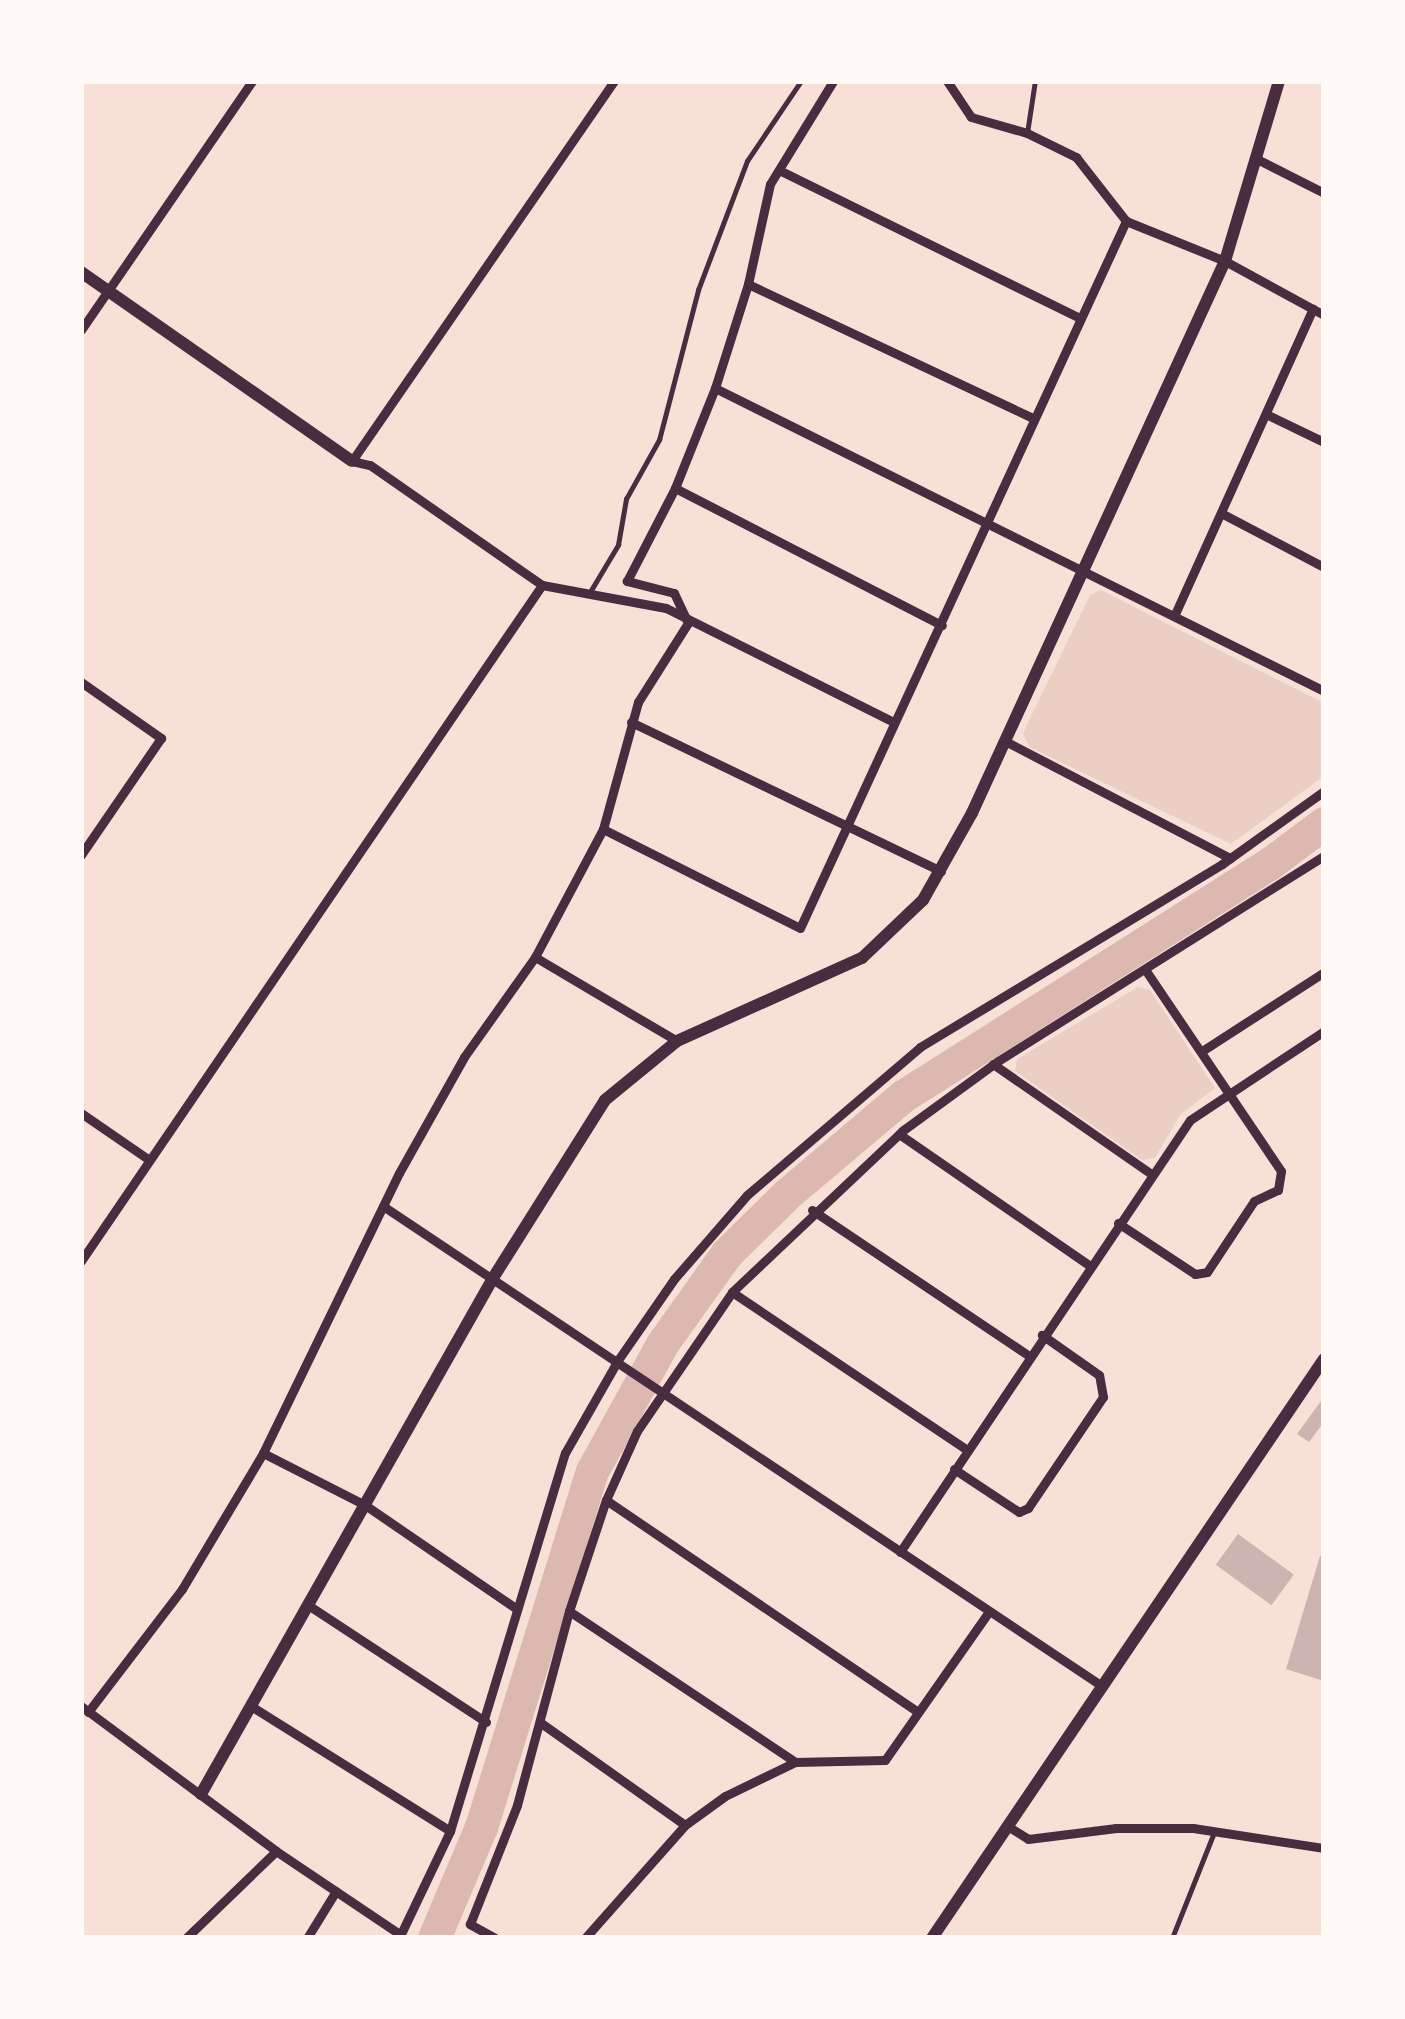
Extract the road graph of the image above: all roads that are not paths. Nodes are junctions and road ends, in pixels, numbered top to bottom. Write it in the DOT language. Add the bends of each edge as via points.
graph roads {
  1 [pos="252,81"];
  2 [pos="614,81"];
  3 [pos="801,81"];
  4 [pos="833,81"];
  5 [pos="946,81"];
  6 [pos="1035,81"];
  7 [pos="1276,82"];
  8 [pos="1027,133"];
  9 [pos="1256,158"];
  10 [pos="781,171"];
  11 [pos="1324,193"];
  12 [pos="1126,220"];
  13 [pos="1225,261"];
  14 [pos="81,272"];
  15 [pos="748,284"];
  16 [pos="108,291"];
  17 [pos="1318,312"];
  18 [pos="1080,318"];
  19 [pos="81,330"];
  20 [pos="716,388"];
  21 [pos="1266,414"];
  22 [pos="1034,418"];
  23 [pos="1324,442"];
  24 [pos="352,460"];
  25 [pos="675,488"];
  26 [pos="1221,513"];
  27 [pos="986,520"];
  28 [pos="1324,567"];
  29 [pos="1083,568"];
  30 [pos="542,585"];
  31 [pos="590,593"];
  32 [pos="1175,614"];
  33 [pos="688,622"];
  34 [pos="942,625"];
  35 [pos="81,682"];
  36 [pos="1324,691"];
  37 [pos="631,722"];
  38 [pos="895,722"];
  39 [pos="1004,741"];
  40 [pos="1324,791"];
  41 [pos="847,825"];
  42 [pos="603,829"];
  43 [pos="81,855"];
  44 [pos="1324,856"];
  45 [pos="1230,858"];
  46 [pos="940,871"];
  47 [pos="536,957"];
  48 [pos="1147,972"];
  49 [pos="1324,972"];
  50 [pos="1324,1031"];
  51 [pos="677,1041"];
  52 [pos="1202,1051"];
  53 [pos="993,1064"];
  54 [pos="1230,1091"];
  55 [pos="81,1113"];
  56 [pos="899,1134"];
  57 [pos="148,1159"];
  58 [pos="1151,1174"];
  59 [pos="383,1206"];
  60 [pos="812,1210"];
  61 [pos="1118,1223"];
  62 [pos="81,1261"];
  63 [pos="1089,1264"];
  64 [pos="493,1278"];
  65 [pos="732,1292"];
  66 [pos="1042,1335"];
  67 [pos="1029,1356"];
  68 [pos="1324,1359"];
  69 [pos="622,1363"];
  70 [pos="662,1390"];
  71 [pos="967,1450"];
  72 [pos="263,1453"];
  73 [pos="954,1469"];
  74 [pos="606,1500"];
  75 [pos="364,1505"];
  76 [pos="900,1552"];
  77 [pos="308,1605"];
  78 [pos="517,1609"];
  79 [pos="569,1611"];
  80 [pos="988,1613"];
  81 [pos="1102,1686"];
  82 [pos="251,1706"];
  83 [pos="85,1709"];
  84 [pos="916,1712"];
  85 [pos="486,1722"];
  86 [pos="541,1723"];
  87 [pos="795,1762"];
  88 [pos="201,1794"];
  89 [pos="685,1825"];
  90 [pos="1009,1827"];
  91 [pos="1215,1829"];
  92 [pos="450,1831"];
  93 [pos="1324,1848"];
  94 [pos="276,1851"];
  95 [pos="336,1892"];
  96 [pos="400,1936"];
  97 [pos="491,1937"];
  98 [pos="186,1938"];
  99 [pos="308,1938"];
  100 [pos="585,1938"];
  101 [pos="932,1938"];
  102 [pos="1172,1938"];
  1 -- 16 [label="street"];
  2 -- 24 [label="street"];
  3 -- 31 [label="lane" via="747,161 698,290 658,440 626,499 618,545"];
  4 -- 10 [label="street"];
  5 -- 8 [label="street" via="971,118"];
  6 -- 8 [label="lane"];
  7 -- 9 [label="street"];
  8 -- 12 [label="street" via="1076,157"];
  9 -- 11 [label="street"];
  9 -- 13 [label="street"];
  10 -- 15 [label="street" via="770,184"];
  10 -- 18 [label="street"];
  12 -- 13 [label="street"];
  12 -- 18 [label="street"];
  13 -- 17 [label="street"];
  13 -- 29 [label="street"];
  14 -- 16 [label="street"];
  15 -- 20 [label="street"];
  15 -- 22 [label="street"];
  16 -- 19 [label="street"];
  16 -- 24 [label="street"];
  17 -- 21 [label="street"];
  18 -- 22 [label="street"];
  20 -- 25 [label="street"];
  20 -- 27 [label="street"];
  21 -- 23 [label="street"];
  21 -- 26 [label="street"];
  22 -- 27 [label="street"];
  24 -- 30 [label="street"];
  25 -- 33 [label="street" via="627,581 674,593"];
  25 -- 34 [label="street"];
  26 -- 28 [label="street"];
  26 -- 32 [label="street"];
  27 -- 29 [label="street"];
  27 -- 34 [label="street"];
  29 -- 32 [label="street"];
  29 -- 39 [label="street"];
  30 -- 31 [label="street"];
  30 -- 57 [label="street"];
  31 -- 33 [label="street" via="666,608"];
  32 -- 36 [label="street"];
  33 -- 37 [label="street"];
  33 -- 38 [label="street"];
  34 -- 38 [label="street"];
  35 -- 43 [label="street" via="161,738"];
  37 -- 41 [label="street"];
  37 -- 42 [label="street"];
  38 -- 41 [label="street"];
  39 -- 45 [label="street"];
  39 -- 46 [label="street"];
  40 -- 45 [label="street"];
  41 -- 42 [label="street" via="800,928"];
  41 -- 46 [label="street"];
  42 -- 47 [label="street"];
  44 -- 48 [label="street"];
  45 -- 69 [label="street" via="920,1047 747,1196 674,1279"];
  46 -- 51 [label="street" via="908,918 862,958"];
  47 -- 51 [label="street"];
  47 -- 59 [label="street" via="464,1058"];
  48 -- 52 [label="street"];
  48 -- 53 [label="street"];
  49 -- 52 [label="street"];
  50 -- 54 [label="street"];
  51 -- 64 [label="street" via="605,1100"];
  52 -- 54 [label="street"];
  53 -- 56 [label="street"];
  53 -- 58 [label="street"];
  54 -- 58 [label="street" via="1190,1120"];
  54 -- 61 [label="street" via="1281,1171 1278,1190 1254,1201 1208,1271 1196,1274"];
  55 -- 57 [label="street"];
  56 -- 60 [label="street"];
  56 -- 63 [label="street"];
  57 -- 62 [label="street"];
  58 -- 61 [label="street"];
  59 -- 64 [label="street"];
  59 -- 72 [label="street"];
  60 -- 65 [label="street"];
  60 -- 67 [label="street"];
  61 -- 63 [label="street"];
  63 -- 66 [label="street"];
  64 -- 69 [label="street"];
  64 -- 75 [label="street"];
  65 -- 70 [label="street"];
  65 -- 71 [label="street"];
  66 -- 67 [label="street"];
  66 -- 73 [label="street" via="1099,1376 1103,1397 1028,1508 1019,1512"];
  67 -- 71 [label="street"];
  68 -- 81 [label="street"];
  69 -- 70 [label="street"];
  69 -- 78 [label="street" via="565,1453"];
  70 -- 74 [label="street"];
  70 -- 76 [label="street"];
  71 -- 73 [label="street"];
  72 -- 75 [label="street"];
  72 -- 83 [label="street" via="182,1589"];
  73 -- 76 [label="street"];
  74 -- 79 [label="street"];
  74 -- 84 [label="street"];
  75 -- 77 [label="street"];
  75 -- 78 [label="street"];
  76 -- 80 [label="street"];
  77 -- 82 [label="street"];
  77 -- 85 [label="street"];
  78 -- 85 [label="street"];
  79 -- 86 [label="street"];
  79 -- 87 [label="street"];
  80 -- 81 [label="street"];
  80 -- 84 [label="street"];
  81 -- 90 [label="street"];
  82 -- 88 [label="street"];
  82 -- 92 [label="street"];
  83 -- 88 [label="street"];
  84 -- 87 [label="street" via="885,1760"];
  85 -- 92 [label="street"];
  86 -- 89 [label="street"];
  86 -- 97 [label="street" via="470,1924"];
  87 -- 89 [label="street"];
  88 -- 94 [label="street"];
  89 -- 100 [label="street"];
  90 -- 91 [label="street" via="1028,1839 1116,1828"];
  90 -- 101 [label="street"];
  91 -- 93 [label="street"];
  91 -- 102 [label="lane"];
  92 -- 96 [label="street"];
  94 -- 95 [label="street"];
  94 -- 98 [label="street"];
  95 -- 96 [label="street"];
  95 -- 99 [label="street"];
}
